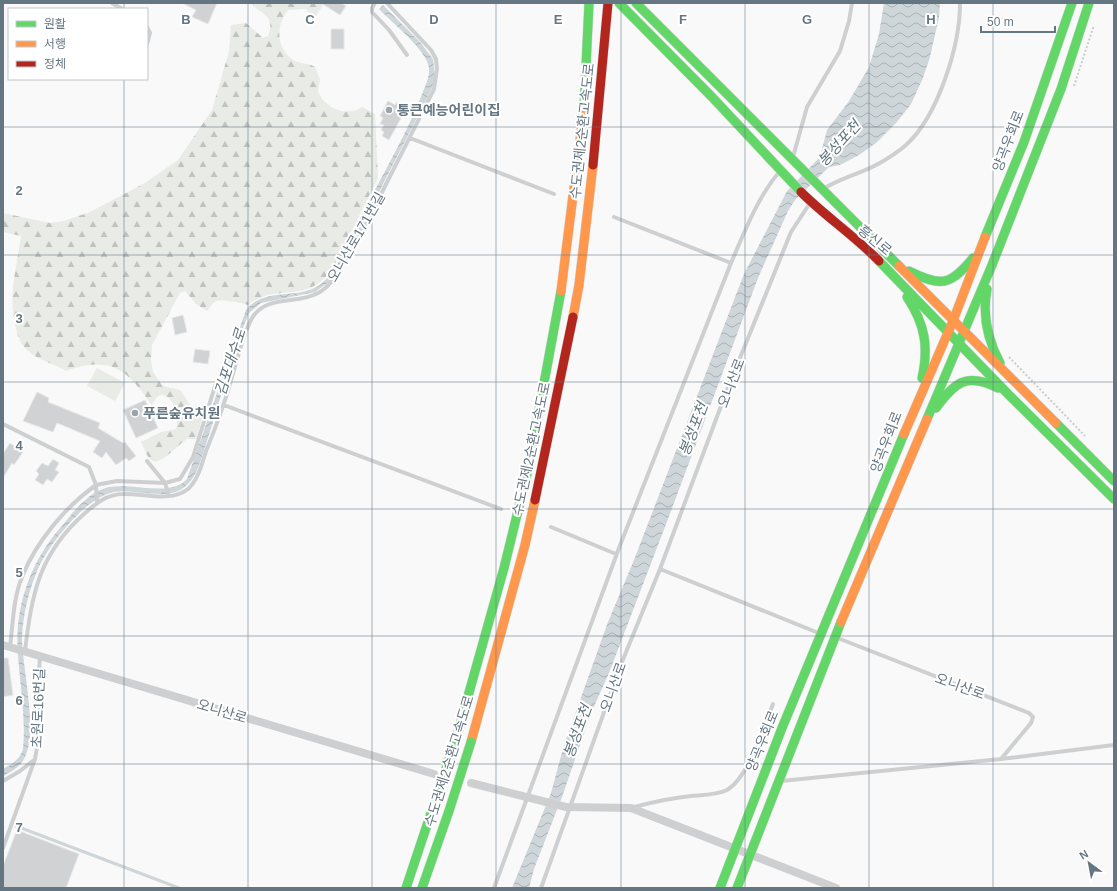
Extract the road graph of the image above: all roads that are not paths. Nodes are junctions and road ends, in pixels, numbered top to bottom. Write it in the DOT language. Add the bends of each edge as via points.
graph roads {
  1 [pos="375,3"];
  2 [pos="387,3"];
  3 [pos="608,3"];
  4 [pos="618,3"];
  5 [pos="636,3"];
  6 [pos="852,3"];
  7 [pos="960,3"];
  8 [pos="1072,3"];
  9 [pos="1089,3"];
  10 [pos="589,7"];
  11 [pos="148,29"];
  12 [pos="148,42"];
  13 [pos="407,55"];
  14 [pos="410,138"];
  15 [pos="793,161"];
  16 [pos="781,172"];
  17 [pos="820,187"];
  18 [pos="554,194"];
  19 [pos="809,199"];
  20 [pos="614,217"];
  21 [pos="979,250"];
  22 [pos="731,263"];
  23 [pos="992,265"];
  24 [pos="899,266"];
  25 [pos="890,272"];
  26 [pos="953,321"];
  27 [pos="964,331"];
  28 [pos="948,332"];
  29 [pos="959,342"];
  30 [pos="1009,377"];
  31 [pos="215,386"];
  32 [pos="1008,394"];
  33 [pos="916,404"];
  34 [pos="224,405"];
  35 [pos="3,424"];
  36 [pos="924,424"];
  37 [pos="147,461"];
  38 [pos="1114,481"];
  39 [pos="165,483"];
  40 [pos="96,487"];
  41 [pos="169,496"];
  42 [pos="1114,498"];
  43 [pos="97,501"];
  44 [pos="501,509"];
  45 [pos="551,527"];
  46 [pos="616,554"];
  47 [pos="660,569"];
  48 [pos="821,634"];
  49 [pos="835,637"];
  50 [pos="8,646"];
  51 [pos="24,651"];
  52 [pos="40,657"];
  53 [pos="773,704"];
  54 [pos="1114,745"];
  55 [pos="35,759"];
  56 [pos="1001,759"];
  57 [pos="434,774"];
  58 [pos="3,781"];
  59 [pos="778,781"];
  60 [pos="471,783"];
  61 [pos="529,797"];
  62 [pos="569,807"];
  63 [pos="631,808"];
  64 [pos="3,848"];
  65 [pos="735,849"];
  66 [pos="750,855"];
  67 [pos="406,888"];
  68 [pos="422,888"];
  69 [pos="494,888"];
  70 [pos="541,888"];
  71 [pos="720,888"];
  72 [pos="737,888"];
  73 [pos="836,888"];
  1 -- 13 [label="lane" via="372,12"];
  2 -- 14 [label="lane, 오니산로171번길" via="431,50 436,59 437,78 434,89"];
  3 -- 68 [label="main road, 수도권제2순환고속도로, bridge" via="579,285 552,420 525,545 470,742"];
  4 -- 16 [label="main road, 흥신로"];
  5 -- 15 [label="main road, 흥신로"];
  6 -- 15 [label="lane" via="840,51 807,106"];
  7 -- 17 [label="lane" via="951,66 921,127 906,146 878,164"];
  8 -- 21 [label="main road, 양곡우회로" via="1024,142"];
  9 -- 23 [label="main road, 양곡우회로" via="1061,89"];
  10 -- 67 [label="main road, 수도권제2순환고속도로, bridge" via="583,123 563,281 528,470 504,568 456,739"];
  11 -- 12 [label="lane"];
  14 -- 18 [label="lane"];
  14 -- 34 [label="lane, 오니산로171번길" via="334,279 312,296 268,304 255,314 247,329"];
  15 -- 17 [label="main road, 흥신로"];
  16 -- 19 [label="main road, 흥신로"];
  16 -- 22 [label="lane" via="767,186"];
  17 -- 24 [label="main road, 흥신로"];
  19 -- 25 [label="main road, 흥신로"];
  19 -- 47 [label="lane, 오니산로" via="771,280"];
  20 -- 22 [label="lane"];
  21 -- 24 [label="main road" via="960,275 938,283 929,282"];
  21 -- 26 [label="main road, 양곡우회로"];
  22 -- 46 [label="lane"];
  23 -- 27 [label="main road, 양곡우회로"];
  23 -- 30 [label="main road" via="984,300 986,329 992,348"];
  24 -- 26 [label="main road, 흥신로"];
  25 -- 28 [label="main road, 흥신로"];
  25 -- 33 [label="main road" via="915,308 927,342 926,362"];
  26 -- 27 [label="main road, 흥신로"];
  26 -- 28 [label="main road, 양곡우회로"];
  27 -- 29 [label="main road, 양곡우회로"];
  27 -- 30 [label="main road, 흥신로"];
  28 -- 29 [label="main road, 흥신로"];
  28 -- 33 [label="main road, 양곡우회로"];
  29 -- 32 [label="main road, 흥신로"];
  29 -- 36 [label="main road, 양곡우회로"];
  30 -- 38 [label="main road, 흥신로"];
  31 -- 39 [label="lane" via="188,467 180,478"];
  32 -- 36 [label="main road" via="977,379 965,379 954,384"];
  32 -- 42 [label="main road, 흥신로"];
  33 -- 48 [label="main road, 양곡우회로"];
  34 -- 41 [label="lane, 오니산로171번길" via="194,482 187,489"];
  34 -- 44 [label="lane"];
  35 -- 40 [label="lane" via="89,467"];
  36 -- 49 [label="main road, 양곡우회로"];
  37 -- 39 [label="lane"];
  39 -- 40 [label="lane" via="123,480"];
  39 -- 41 [label="lane"];
  40 -- 43 [label="lane"];
  40 -- 50 [label="lane, 오니산로" via="81,497 62,517 31,559 16,597"];
  41 -- 43 [label="lane, 오니산로171번길" via="122,494 111,495"];
  43 -- 51 [label="lane, 오니산로171번길" via="74,523 50,553 34,592"];
  45 -- 46 [label="lane"];
  46 -- 61 [label="lane"];
  47 -- 48 [label="lane"];
  47 -- 62 [label="lane, 오니산로" via="622,662"];
  48 -- 65 [label="main road, 양곡우회로"];
  49 -- 56 [label="lane, 오니산로" via="1029,713 1033,717 1031,723"];
  49 -- 59 [label="main road, 양곡우회로"];
  50 -- 51 [label="street, 오니산로"];
  51 -- 52 [label="street, 오니산로"];
  52 -- 55 [label="lane, 초원로16번길" via="39,736"];
  52 -- 57 [label="street, 오니산로"];
  53 -- 63 [label="lane" via="753,756 735,784 726,791 660,800"];
  54 -- 56 [label="lane"];
  55 -- 58 [label="lane, 초원로16번길"];
  55 -- 64 [label="lane, 초원로16번길"];
  56 -- 59 [label="lane"];
  59 -- 66 [label="main road, 양곡우회로"];
  60 -- 61 [label="street"];
  61 -- 62 [label="street"];
  61 -- 69 [label="lane"];
  62 -- 63 [label="street"];
  62 -- 70 [label="lane, 오니산로"];
  63 -- 65 [label="street"];
  65 -- 66 [label="street"];
  65 -- 71 [label="main road, 양곡우회로"];
  66 -- 72 [label="main road, 양곡우회로"];
  66 -- 73 [label="street"];
}
